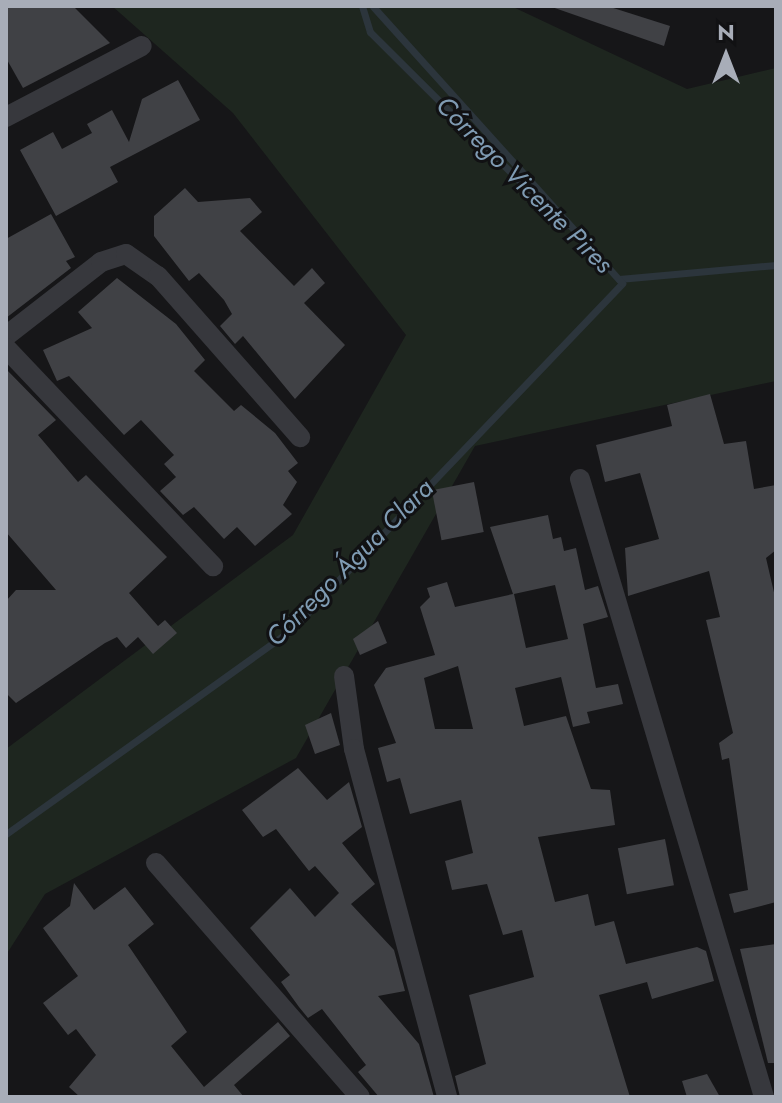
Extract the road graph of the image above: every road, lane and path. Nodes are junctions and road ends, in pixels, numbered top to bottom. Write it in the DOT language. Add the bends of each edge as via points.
graph roads {
  1 [pos="142,46"];
  2 [pos="6,117"];
  3 [pos="6,336"];
  4 [pos="6,348"];
  5 [pos="300,437"];
  6 [pos="580,479"];
  7 [pos="213,566"];
  8 [pos="344,676"];
  9 [pos="156,863"];
  10 [pos="360,1097"];
  11 [pos="447,1097"];
  12 [pos="764,1097"];
  1 -- 2 [label="street"];
  3 -- 5 [label="street" via="101,262 126,254 158,276"];
  4 -- 7 [label="street"];
  6 -- 12 [label="street"];
  8 -- 11 [label="street" via="354,749"];
  9 -- 10 [label="street"];
}
